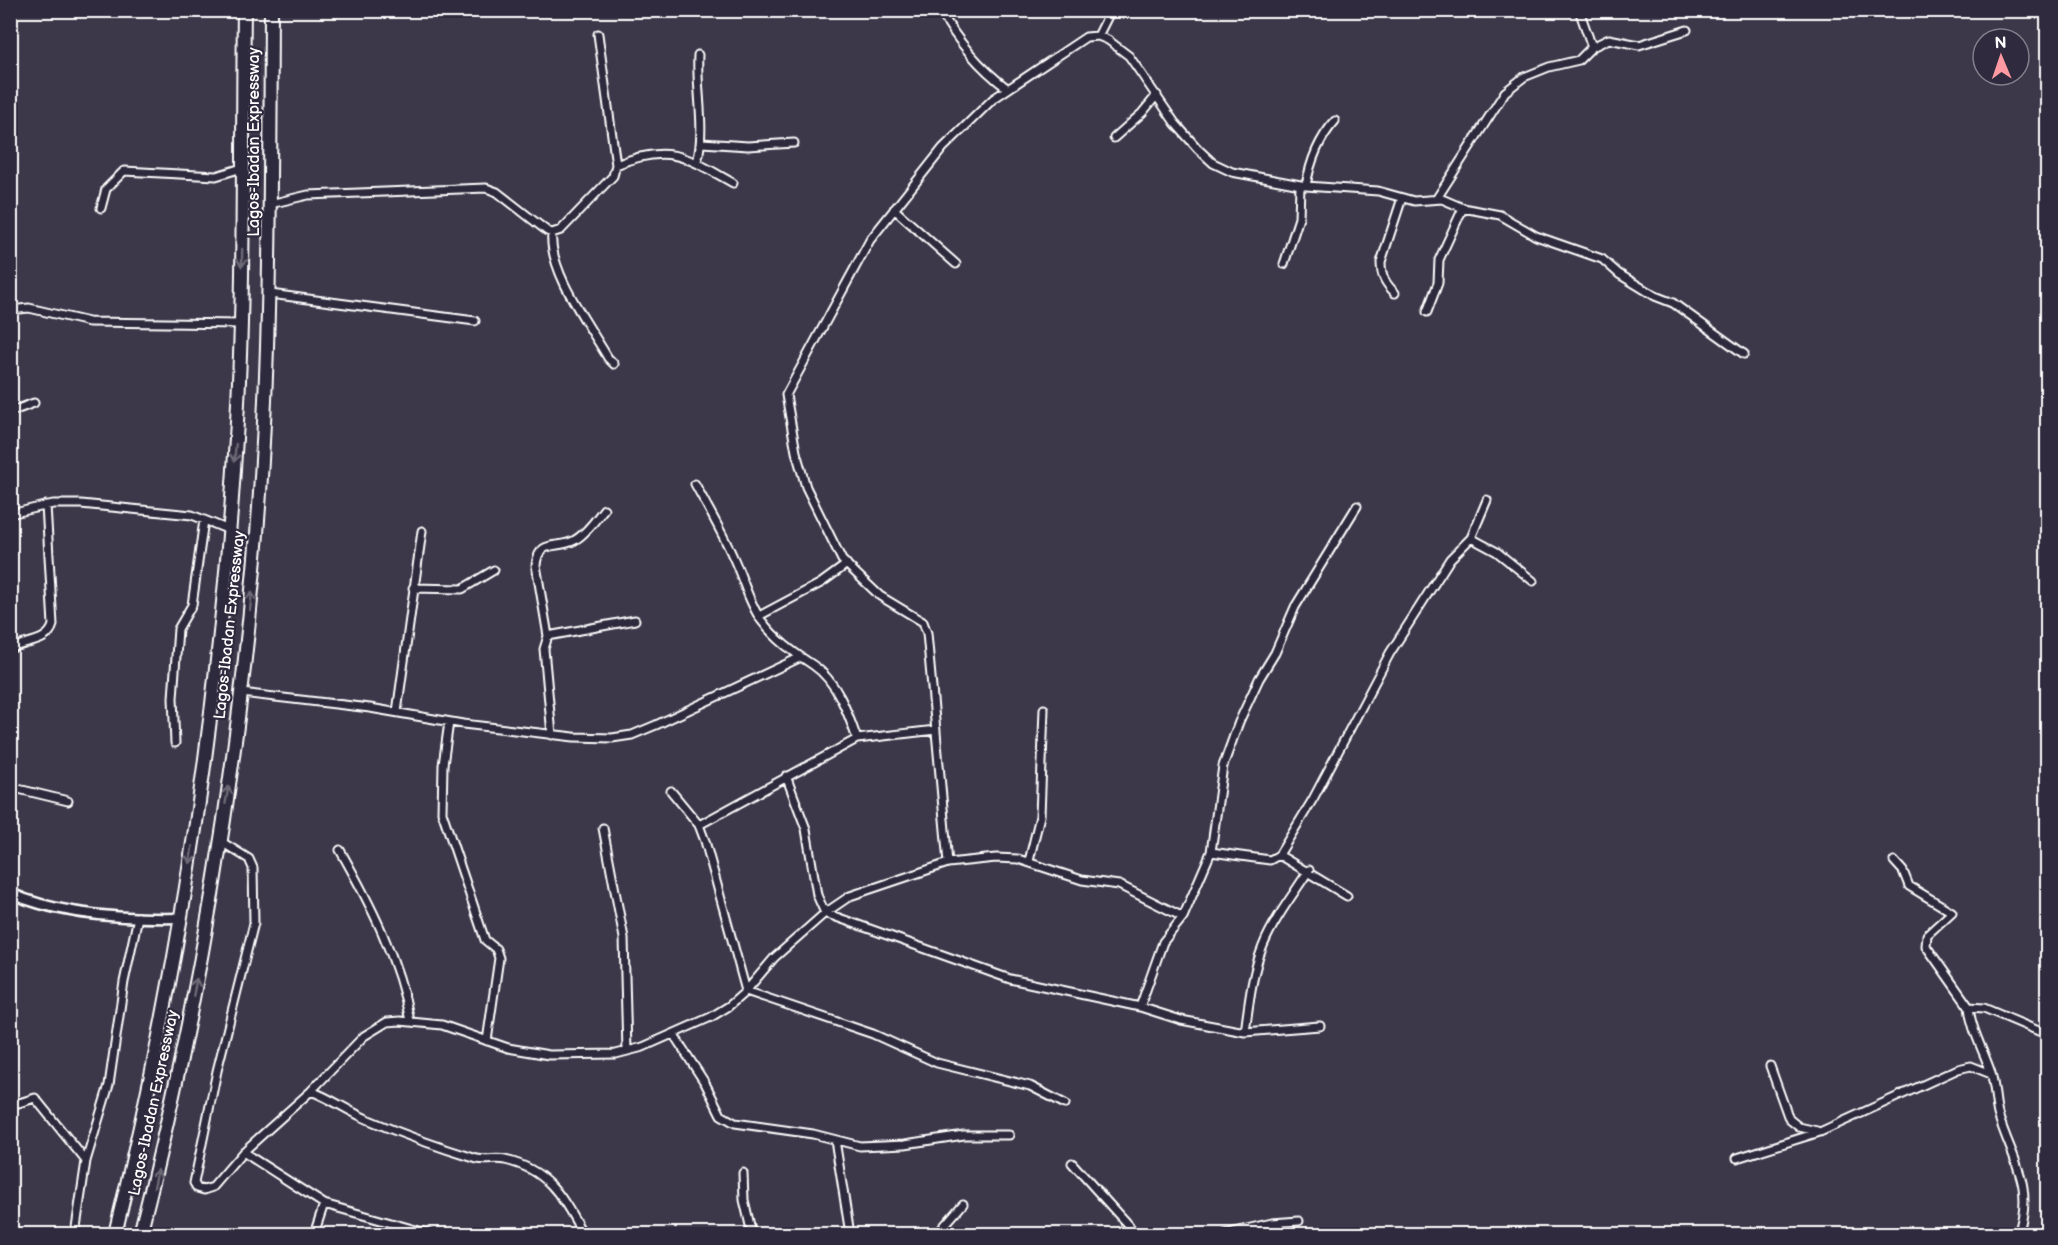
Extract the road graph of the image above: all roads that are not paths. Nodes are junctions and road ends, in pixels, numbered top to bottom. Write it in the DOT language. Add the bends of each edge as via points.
graph roads {
  1 [pos="244,10"];
  2 [pos="271,10"];
  3 [pos="940,10"];
  4 [pos="1111,10"];
  5 [pos="1579,10"];
  6 [pos="1687,30"];
  7 [pos="598,34"];
  8 [pos="1098,36"];
  9 [pos="1592,47"];
  10 [pos="698,55"];
  11 [pos="1008,89"];
  12 [pos="1157,95"];
  13 [pos="1335,121"];
  14 [pos="1114,138"];
  15 [pos="702,143"];
  16 [pos="794,143"];
  17 [pos="697,163"];
  18 [pos="616,165"];
  19 [pos="242,168"];
  20 [pos="733,183"];
  21 [pos="1303,186"];
  22 [pos="1402,198"];
  23 [pos="1437,198"];
  24 [pos="270,204"];
  25 [pos="101,208"];
  26 [pos="1463,208"];
  27 [pos="894,209"];
  28 [pos="552,233"];
  29 [pos="956,264"];
  30 [pos="1284,264"];
  31 [pos="1395,293"];
  32 [pos="270,294"];
  33 [pos="10,310"];
  34 [pos="1427,312"];
  35 [pos="475,321"];
  36 [pos="242,324"];
  37 [pos="1744,354"];
  38 [pos="614,364"];
  39 [pos="34,403"];
  40 [pos="10,412"];
  41 [pos="695,484"];
  42 [pos="1487,500"];
  43 [pos="46,505"];
  44 [pos="1357,506"];
  45 [pos="604,509"];
  46 [pos="10,514"];
  47 [pos="204,520"];
  48 [pos="229,530"];
  49 [pos="422,531"];
  50 [pos="1471,538"];
  51 [pos="847,564"];
  52 [pos="494,570"];
  53 [pos="1533,581"];
  54 [pos="413,588"];
  55 [pos="759,616"];
  56 [pos="635,620"];
  57 [pos="548,636"];
  58 [pos="10,649"];
  59 [pos="799,658"];
  60 [pos="241,693"];
  61 [pos="1044,709"];
  62 [pos="397,712"];
  63 [pos="450,722"];
  64 [pos="936,730"];
  65 [pos="552,735"];
  66 [pos="857,739"];
  67 [pos="175,743"];
  68 [pos="786,776"];
  69 [pos="10,787"];
  70 [pos="671,791"];
  71 [pos="68,801"];
  72 [pos="699,825"];
  73 [pos="603,828"];
  74 [pos="220,841"];
  75 [pos="340,850"];
  76 [pos="1211,852"];
  77 [pos="1280,855"];
  78 [pos="1029,861"];
  79 [pos="1894,861"];
  80 [pos="948,863"];
  81 [pos="1309,870"];
  82 [pos="10,893"];
  83 [pos="1347,896"];
  84 [pos="825,913"];
  85 [pos="138,917"];
  86 [pos="1183,917"];
  87 [pos="180,918"];
  88 [pos="746,991"];
  89 [pos="1140,1007"];
  90 [pos="1970,1007"];
  91 [pos="410,1021"];
  92 [pos="1320,1026"];
  93 [pos="1245,1032"];
  94 [pos="674,1035"];
  95 [pos="2048,1035"];
  96 [pos="487,1041"];
  97 [pos="627,1051"];
  98 [pos="1770,1066"];
  99 [pos="1992,1075"];
  100 [pos="311,1091"];
  101 [pos="10,1102"];
  102 [pos="1065,1104"];
  103 [pos="1820,1132"];
  104 [pos="1009,1135"];
  105 [pos="835,1140"];
  106 [pos="243,1152"];
  107 [pos="1737,1158"];
  108 [pos="86,1161"];
  109 [pos="1072,1163"];
  110 [pos="743,1173"];
  111 [pos="324,1204"];
  112 [pos="963,1204"];
  113 [pos="1299,1221"];
  114 [pos="75,1234"];
  115 [pos="115,1234"];
  116 [pos="140,1234"];
  117 [pos="314,1234"];
  118 [pos="430,1234"];
  119 [pos="583,1234"];
  120 [pos="752,1234"];
  121 [pos="850,1234"];
  122 [pos="937,1234"];
  123 [pos="1136,1234"];
  124 [pos="1225,1234"];
  125 [pos="2018,1234"];
  1 -- 19 [label="highway, Lagos-Ibadan Expressway"];
  2 -- 24 [label="highway, Lagos-Ibadan Expressway"];
  3 -- 11 [label="street" via="949,28 988,74"];
  4 -- 8 [label="street"];
  5 -- 9 [label="street"];
  6 -- 9 [label="street" via="1639,45 1609,39"];
  7 -- 18 [label="street"];
  8 -- 11 [label="street" via="1086,37"];
  8 -- 12 [label="street" via="1129,56"];
  9 -- 23 [label="street" via="1579,60 1524,77 1505,92"];
  10 -- 15 [label="street"];
  11 -- 27 [label="street" via="943,148"];
  12 -- 14 [label="street"];
  12 -- 21 [label="street" via="1175,123 1213,163 1263,180"];
  13 -- 21 [label="street" via="1323,134"];
  15 -- 16 [label="street"];
  15 -- 17 [label="street"];
  17 -- 18 [label="street" via="654,152"];
  17 -- 20 [label="street"];
  18 -- 28 [label="street" via="613,176 561,230"];
  19 -- 25 [label="street" via="216,176 124,171 106,189"];
  19 -- 36 [label="highway, Lagos-Ibadan Expressway, one-way"];
  21 -- 22 [label="street" via="1378,190"];
  21 -- 30 [label="street" via="1299,218"];
  22 -- 23 [label="street"];
  22 -- 31 [label="street" via="1381,262 1381,273"];
  23 -- 26 [label="street"];
  24 -- 28 [label="street" via="308,195 486,188"];
  24 -- 32 [label="highway, Lagos-Ibadan Expressway"];
  26 -- 34 [label="street" via="1439,260 1438,283"];
  26 -- 37 [label="street" via="1500,215 1536,236 1602,259 1619,274 1673,303"];
  27 -- 29 [label="street"];
  27 -- 51 [label="street" via="870,240 786,395 806,487"];
  28 -- 38 [label="street" via="557,271"];
  32 -- 35 [label="street"];
  60 -- 32 [label="highway, Lagos-Ibadan Expressway, one-way" via="254,566"];
  33 -- 36 [label="street" via="28,308 89,322"];
  36 -- 48 [label="highway, Lagos-Ibadan Expressway, one-way"];
  39 -- 40 [label="street"];
  41 -- 55 [label="street"];
  42 -- 50 [label="street"];
  43 -- 46 [label="street"];
  43 -- 47 [label="street" via="168,511"];
  43 -- 58 [label="street" via="51,633 45,639"];
  44 -- 76 [label="street" via="1295,607 1239,722 1223,766"];
  45 -- 57 [label="street" via="576,539 542,549 538,556 536,566"];
  47 -- 48 [label="street"];
  47 -- 67 [label="street" via="192,605 178,629 173,698"];
  48 -- 87 [label="highway, Lagos-Ibadan Expressway, one-way" via="207,744"];
  49 -- 54 [label="street"];
  50 -- 53 [label="street" via="1497,552"];
  50 -- 77 [label="street" via="1450,559 1390,653"];
  51 -- 55 [label="street"];
  51 -- 64 [label="street" via="880,596 923,622"];
  52 -- 54 [label="street" via="462,589"];
  54 -- 62 [label="street"];
  55 -- 59 [label="street"];
  56 -- 57 [label="street"];
  57 -- 65 [label="street" via="544,650"];
  59 -- 65 [label="street" via="632,735"];
  59 -- 66 [label="street" via="815,666 836,692"];
  60 -- 62 [label="street"];
  74 -- 60 [label="highway, Lagos-Ibadan Expressway, one-way"];
  61 -- 78 [label="street" via="1040,816"];
  62 -- 63 [label="street"];
  63 -- 65 [label="street"];
  63 -- 96 [label="street" via="443,765 442,812 485,940 496,949 499,958"];
  64 -- 66 [label="street"];
  64 -- 80 [label="street"];
  66 -- 68 [label="street"];
  68 -- 72 [label="street"];
  68 -- 84 [label="street" via="806,829 816,895"];
  69 -- 71 [label="street"];
  70 -- 72 [label="street"];
  72 -- 88 [label="street"];
  73 -- 97 [label="street" via="624,938"];
  74 -- 106 [label="street" via="249,859 253,868 254,923 217,1071 194,1183 197,1188 213,1187"];
  116 -- 74 [label="highway, Lagos-Ibadan Expressway, one-way" via="186,1038"];
  75 -- 91 [label="street" via="381,932 406,998"];
  76 -- 77 [label="street" via="1270,860"];
  76 -- 86 [label="street"];
  77 -- 81 [label="street"];
  78 -- 80 [label="street" via="996,858"];
  78 -- 86 [label="street" via="1082,880 1119,885"];
  79 -- 90 [label="street" via="1909,886 1952,912 1927,935 1926,946"];
  80 -- 84 [label="street" via="850,896"];
  81 -- 83 [label="street"];
  81 -- 93 [label="street" via="1263,946"];
  82 -- 85 [label="street" via="46,906"];
  84 -- 88 [label="street" via="774,957"];
  84 -- 89 [label="street" via="1010,979"];
  85 -- 87 [label="street"];
  85 -- 108 [label="street" via="109,1085"];
  86 -- 89 [label="street" via="1162,942"];
  87 -- 115 [label="highway, Lagos-Ibadan Expressway" via="153,1070"];
  88 -- 94 [label="street" via="711,1017"];
  88 -- 102 [label="street" via="873,1034 937,1064 1030,1086"];
  89 -- 93 [label="street" via="1181,1020"];
  90 -- 95 [label="street" via="1984,1008"];
  90 -- 99 [label="street"];
  91 -- 96 [label="street" via="442,1025"];
  91 -- 100 [label="street" via="387,1023 374,1029"];
  92 -- 93 [label="street"];
  94 -- 97 [label="street"];
  94 -- 105 [label="street" via="726,1120"];
  96 -- 97 [label="street" via="519,1052 549,1055"];
  98 -- 103 [label="street" via="1789,1119 1799,1127"];
  99 -- 103 [label="street" via="1971,1066 1958,1070"];
  99 -- 125 [label="street" via="1999,1116 2026,1194"];
  100 -- 106 [label="street"];
  100 -- 119 [label="street" via="406,1134 477,1159 504,1159 532,1171 555,1186"];
  101 -- 108 [label="street" via="37,1100"];
  103 -- 107 [label="street"];
  104 -- 105 [label="street" via="964,1135 885,1146"];
  105 -- 121 [label="street"];
  106 -- 111 [label="street"];
  108 -- 114 [label="street"];
  109 -- 123 [label="street"];
  110 -- 120 [label="street"];
  111 -- 117 [label="street"];
  111 -- 118 [label="street"];
  112 -- 122 [label="street"];
  113 -- 124 [label="street"];
}
